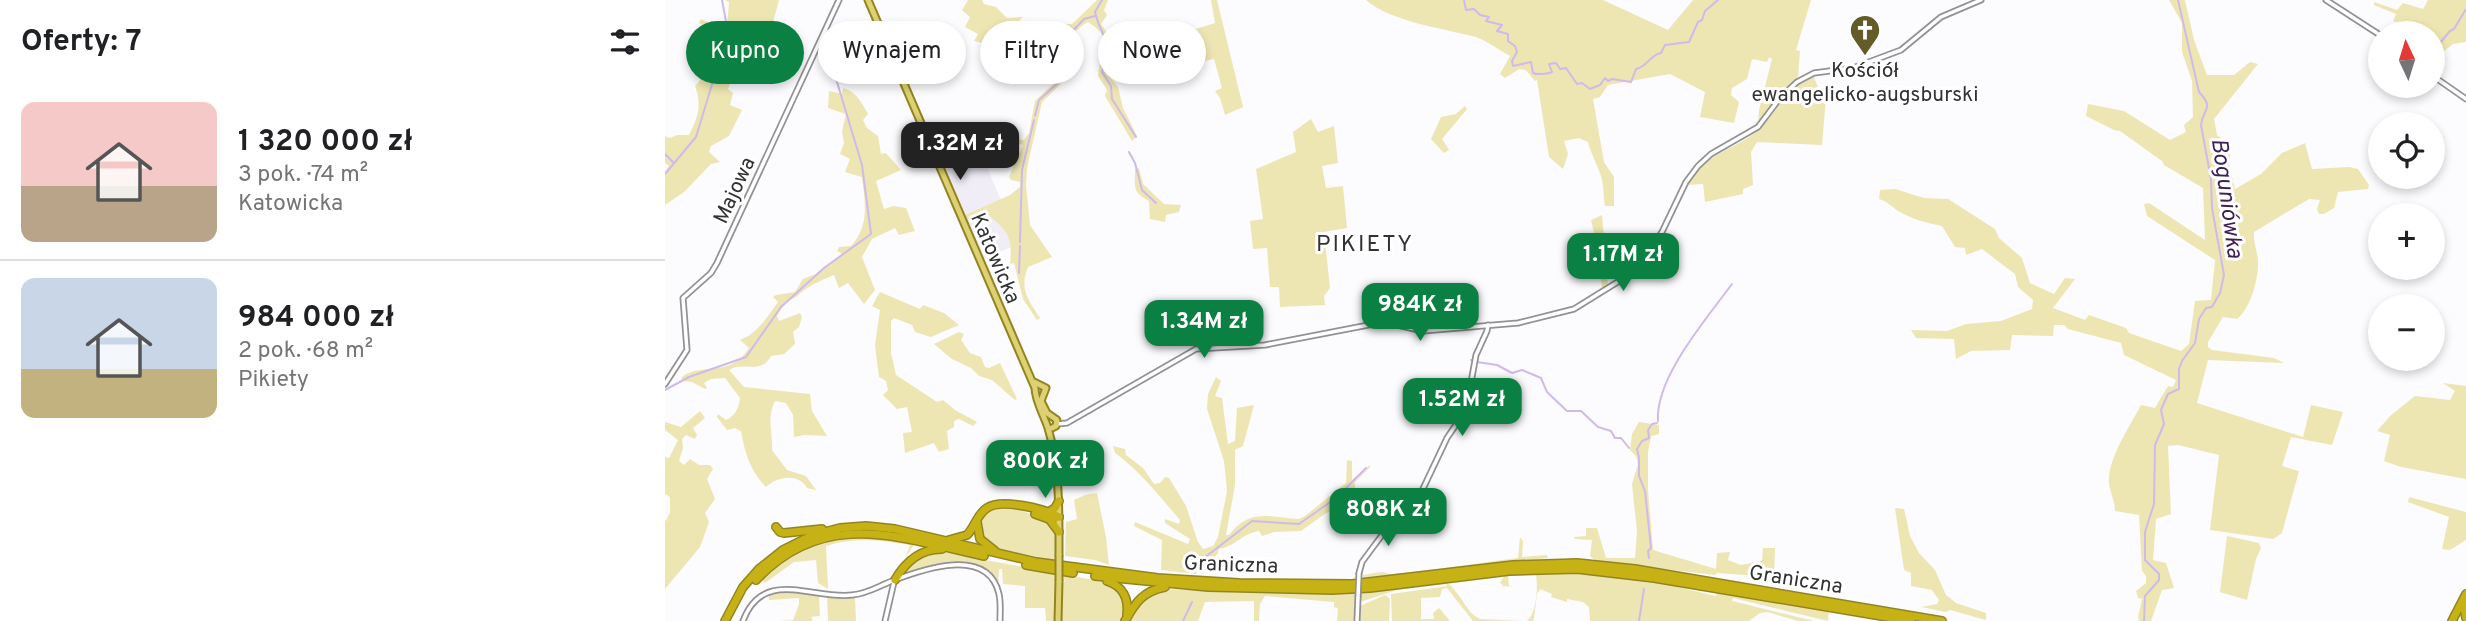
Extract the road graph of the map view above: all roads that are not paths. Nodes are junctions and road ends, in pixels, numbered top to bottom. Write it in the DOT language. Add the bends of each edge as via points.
graph roads {
  1 [pos="839,0"];
  2 [pos="868,0"];
  3 [pos="1981,0"];
  4 [pos="2326,0"];
  5 [pos="2368,27"];
  6 [pos="2445,84"];
  7 [pos="2466,99"];
  8 [pos="1482,325"];
  9 [pos="1488,325"];
  10 [pos="1483,337"];
  11 [pos="665,384"];
  12 [pos="1036,386"];
  13 [pos="1040,396"];
  14 [pos="1050,423"];
  15 [pos="1059,502"];
  16 [pos="1047,516"];
  17 [pos="1059,517"];
  18 [pos="978,518"];
  19 [pos="776,527"];
  20 [pos="837,529"];
  21 [pos="1059,532"];
  22 [pos="934,539"];
  23 [pos="964,551"];
  24 [pos="1008,556"];
  25 [pos="902,573"];
  26 [pos="1093,576"];
  27 [pos="895,580"];
  28 [pos="885,583"];
  29 [pos="1179,585"];
  30 [pos="893,588"];
  31 [pos="2465,596"];
  32 [pos="2466,618"];
  33 [pos="1126,619"];
  34 [pos="1059,620"];
  35 [pos="727,621"];
  36 [pos="743,621"];
  37 [pos="885,621"];
  38 [pos="1000,621"];
  39 [pos="1357,621"];
  40 [pos="1912,621"];
  41 [pos="1943,621"];
  42 [pos="2452,621"];
  1 -- 11 [label="street, Majowa" via="717,263 683,298 687,350"];
  2 -- 12 [label="main road, Katowicka"];
  3 -- 9 [label="street" via="1941,17 1901,50 1853,68 1814,73 1797,82 1758,127 1698,166 1637,270 1567,312"];
  4 -- 5 [label="street"];
  6 -- 7 [label="street"];
  8 -- 9 [label="street"];
  8 -- 10 [label="street"];
  8 -- 14 [label="street" via="1423,331 1384,322 1265,345 1196,349 1067,423"];
  9 -- 10 [label="street"];
  10 -- 39 [label="street, bridge" via="1466,410 1420,495 1391,523 1363,562"];
  12 -- 13 [label="main road, Katowicka"];
  12 -- 13 [label="main road, Katowicka" via="1046,387 1047,392"];
  13 -- 14 [label="main road, Katowicka"];
  14 -- 15 [label="main road, Katowicka"];
  15 -- 16 [label="highway"];
  15 -- 17 [label="main road, Katowicka"];
  16 -- 17 [label="highway"];
  16 -- 18 [label="highway" via="1019,506 993,505"];
  16 -- 21 [label="highway"];
  17 -- 21 [label="main road, Katowicka"];
  18 -- 22 [label="highway" via="963,538"];
  18 -- 24 [label="highway" via="981,541"];
  19 -- 20 [label="highway" via="785,533"];
  20 -- 22 [label="highway, Graniczna" via="885,527"];
  20 -- 35 [label="highway, Graniczna" via="797,542 770,559 743,587"];
  21 -- 34 [label="main road, Katowicka, bridge"];
  22 -- 24 [label="highway, Graniczna"];
  23 -- 25 [label="highway" via="929,551 913,558"];
  23 -- 26 [label="highway, Graniczna"];
  23 -- 35 [label="highway, Graniczna" via="882,533 840,534 781,558 760,575"];
  24 -- 41 [label="highway, Graniczna" via="1158,578 1317,584 1370,583 1513,565 1589,564"];
  25 -- 27 [label="highway"];
  25 -- 38 [label="street" via="952,564 978,568 992,579 1000,596"];
  26 -- 29 [label="highway, Graniczna"];
  26 -- 33 [label="highway" via="1114,583 1123,592"];
  27 -- 28 [label="street"];
  27 -- 30 [label="street"];
  28 -- 30 [label="street"];
  28 -- 36 [label="street" via="848,596 787,589 769,592 754,603"];
  29 -- 33 [label="highway" via="1149,591"];
  29 -- 40 [label="highway, Graniczna" via="1346,589 1568,568 1644,576"];
  30 -- 37 [label="street"];
  31 -- 32 [label="highway"];
  31 -- 42 [label="highway"];
}
